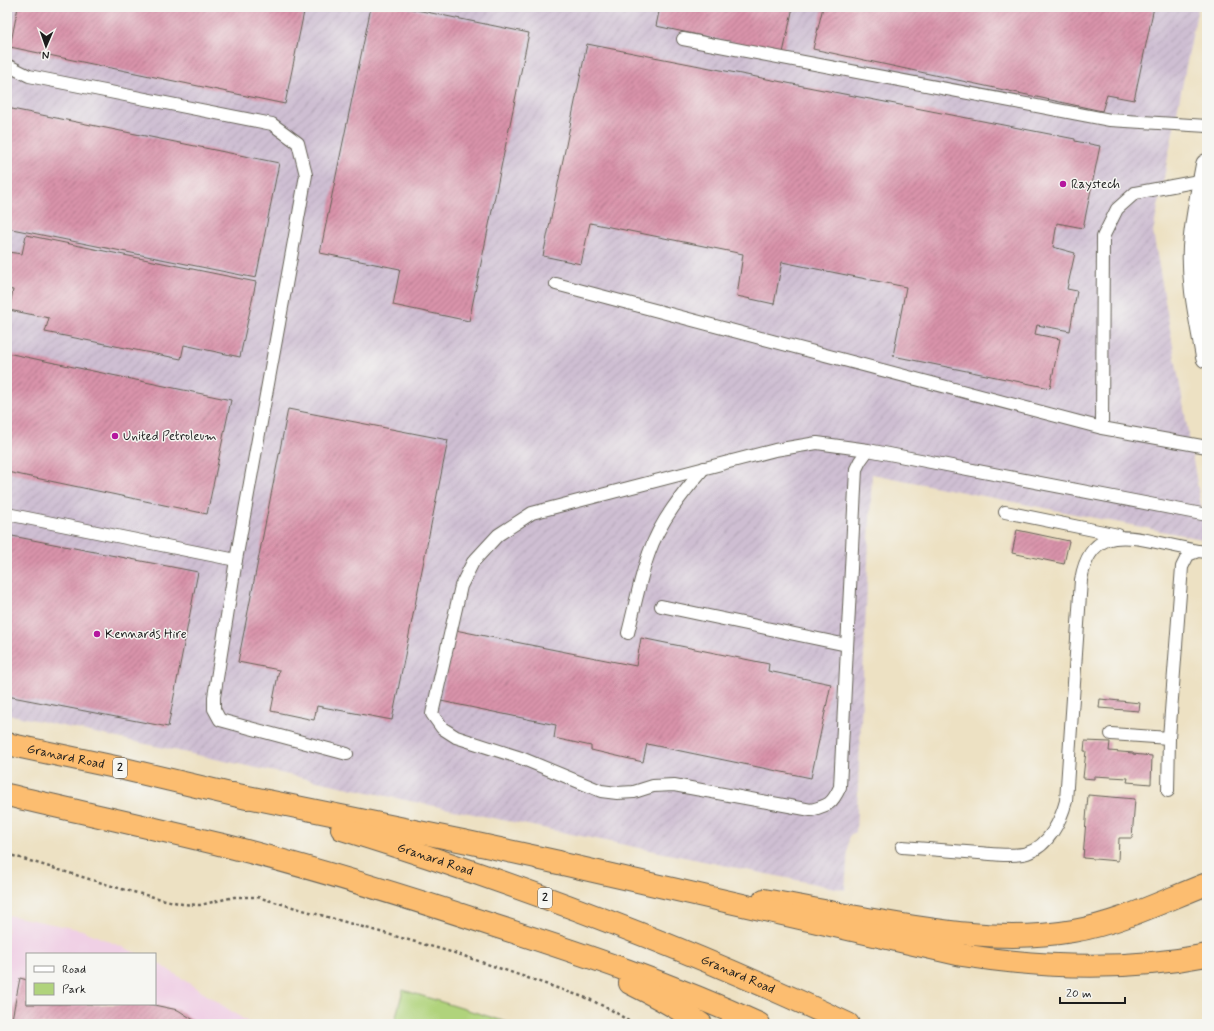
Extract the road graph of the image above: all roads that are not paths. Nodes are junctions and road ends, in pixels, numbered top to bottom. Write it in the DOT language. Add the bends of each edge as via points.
graph roads {
  1 [pos="683,39"];
  2 [pos="7,65"];
  3 [pos="1207,126"];
  4 [pos="1206,172"];
  5 [pos="556,284"];
  6 [pos="1207,357"];
  7 [pos="1102,428"];
  8 [pos="1207,448"];
  9 [pos="868,450"];
  10 [pos="704,468"];
  11 [pos="1005,512"];
  12 [pos="7,514"];
  13 [pos="1207,515"];
  14 [pos="1121,536"];
  15 [pos="1203,552"];
  16 [pos="236,560"];
  17 [pos="662,606"];
  18 [pos="628,633"];
  19 [pos="847,645"];
  20 [pos="1111,734"];
  21 [pos="1170,738"];
  22 [pos="7,744"];
  23 [pos="347,754"];
  24 [pos="1168,791"];
  25 [pos="233,794"];
  26 [pos="7,795"];
  27 [pos="902,847"];
  28 [pos="540,859"];
  29 [pos="1207,878"];
  30 [pos="1207,884"];
  31 [pos="1182,894"];
  32 [pos="539,940"];
  33 [pos="1207,955"];
  34 [pos="701,1024"];
  35 [pos="759,1024"];
  36 [pos="848,1024"];
  1 -- 3 [label="lane" via="1110,120"];
  2 -- 16 [label="lane" via="29,76 272,124 298,142 306,175"];
  4 -- 6 [label="street" via="1196,223 1194,269"];
  4 -- 7 [label="lane" via="1135,193 1117,209 1103,237"];
  5 -- 7 [label="lane"];
  7 -- 8 [label="lane"];
  9 -- 10 [label="lane" via="818,443 776,450"];
  9 -- 13 [label="lane"];
  9 -- 19 [label="lane" via="856,469"];
  10 -- 18 [label="lane" via="683,493 652,545"];
  10 -- 19 [label="lane" via="532,513 498,535 473,562 461,586 432,714 442,728 456,737 521,758 601,791 634,792 653,786 674,785 811,810 834,801 840,787"];
  11 -- 14 [label="lane"];
  12 -- 16 [label="lane"];
  14 -- 15 [label="lane"];
  14 -- 27 [label="lane" via="1105,540 1092,550 1083,569 1066,801 1053,833 1028,853 1006,855"];
  15 -- 21 [label="lane" via="1188,555 1182,567"];
  16 -- 23 [label="lane" via="214,698 214,709 220,720"];
  17 -- 19 [label="lane"];
  20 -- 21 [label="lane"];
  21 -- 24 [label="lane"];
  22 -- 25 [label="highway, Granard Road / 2"];
  25 -- 28 [label="highway"];
  25 -- 36 [label="highway, Granard Road / 2" via="435,858 623,926 717,964"];
  26 -- 32 [label="highway" via="227,846 380,888"];
  28 -- 31 [label="highway" via="905,926 989,935 1021,936 1073,931 1147,910"];
  28 -- 33 [label="highway" via="962,955 1001,961 1038,965 1118,966"];
  29 -- 31 [label="highway"];
  30 -- 31 [label="highway"];
  32 -- 34 [label="highway" via="639,988"];
  32 -- 35 [label="highway" via="678,989"];
}
